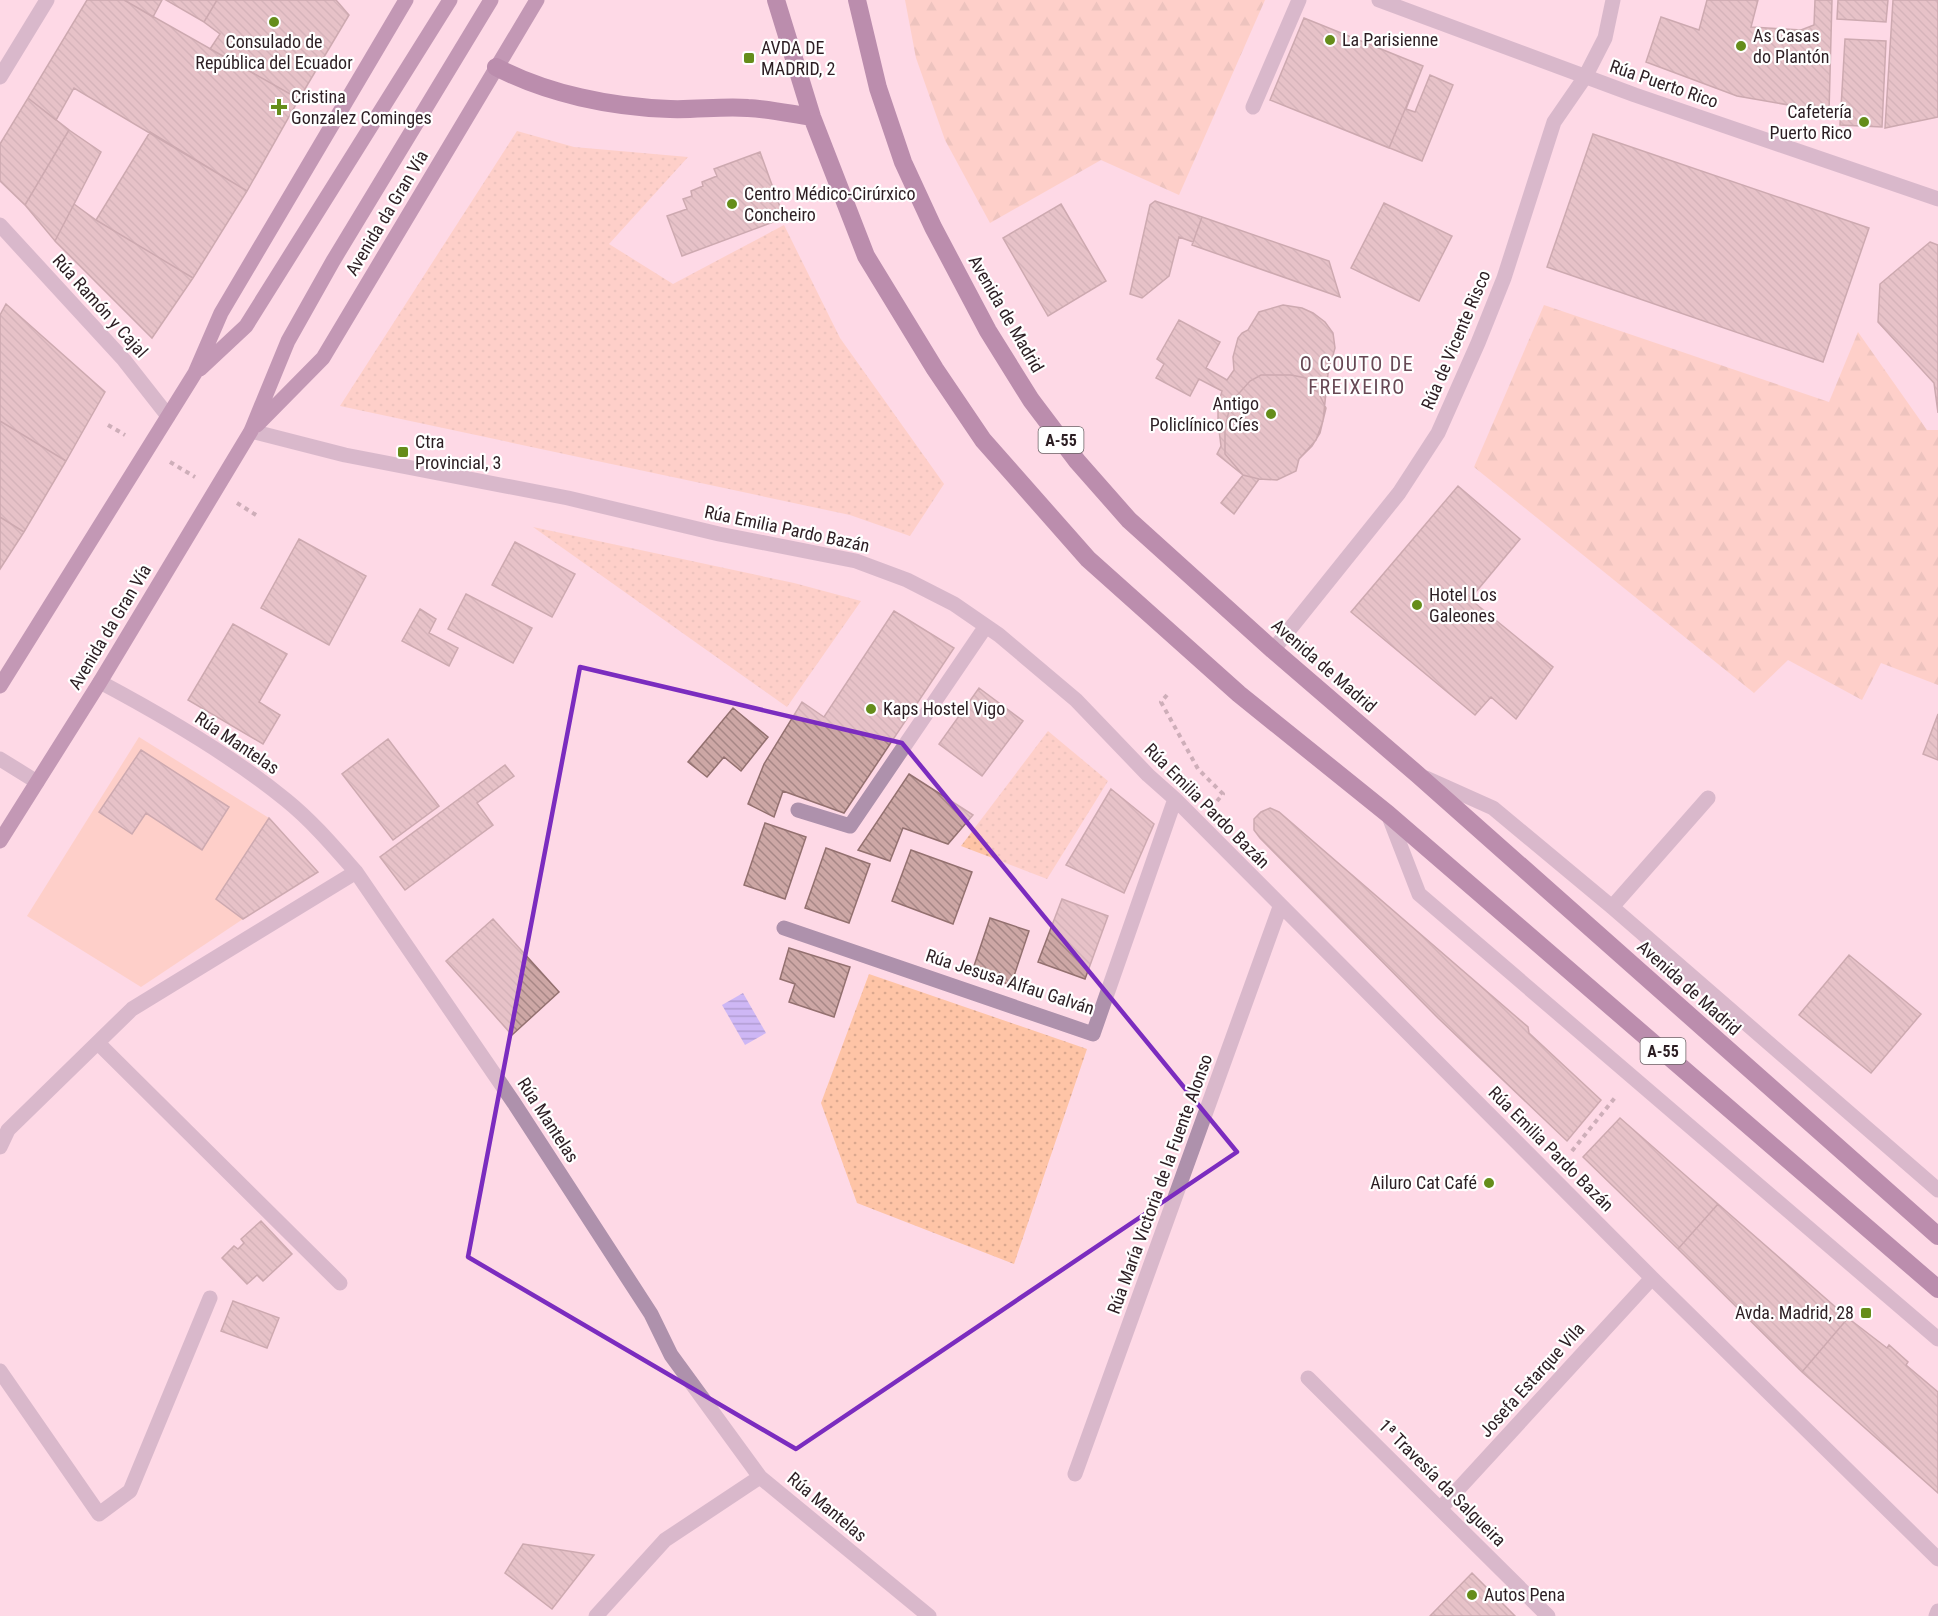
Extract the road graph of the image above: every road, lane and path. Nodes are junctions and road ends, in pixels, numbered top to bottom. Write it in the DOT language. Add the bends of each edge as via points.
graph roads {
  1 [pos="47,0"];
  2 [pos="450,0"];
  3 [pos="491,0"];
  4 [pos="537,0"];
  5 [pos="776,0"];
  6 [pos="857,0"];
  7 [pos="1299,0"];
  8 [pos="1379,0"];
  9 [pos="1613,0"];
  10 [pos="401,2"];
  11 [pos="496,68"];
  12 [pos="0,77"];
  13 [pos="1585,77"];
  14 [pos="1253,107"];
  15 [pos="812,117"];
  16 [pos="1938,199"];
  17 [pos="0,225"];
  18 [pos="195,373"];
  19 [pos="168,416"];
  20 [pos="108,425"];
  21 [pos="251,431"];
  22 [pos="148,449"];
  23 [pos="216,490"];
  24 [pos="256,515"];
  25 [pos="986,626"];
  26 [pos="1273,650"];
  27 [pos="100,682"];
  28 [pos="0,686"];
  29 [pos="1167,695"];
  30 [pos="0,759"];
  31 [pos="1417,774"];
  32 [pos="37,782"];
  33 [pos="1708,798"];
  34 [pos="1175,799"];
  35 [pos="1217,801"];
  36 [pos="798,810"];
  37 [pos="1388,814"];
  38 [pos="0,842"];
  39 [pos="356,872"];
  40 [pos="1280,907"];
  41 [pos="1612,907"];
  42 [pos="784,928"];
  43 [pos="98,1043"];
  44 [pos="1620,1092"];
  45 [pos="0,1147"];
  46 [pos="1572,1151"];
  47 [pos="1938,1190"];
  48 [pos="1938,1236"];
  49 [pos="1652,1278"];
  50 [pos="340,1283"];
  51 [pos="1938,1289"];
  52 [pos="210,1298"];
  53 [pos="1938,1339"];
  54 [pos="0,1371"];
  55 [pos="1308,1378"];
  56 [pos="1076,1474"];
  57 [pos="760,1477"];
  58 [pos="1440,1509"];
  59 [pos="1938,1559"];
  60 [pos="1938,1611"];
  61 [pos="596,1616"];
  62 [pos="929,1616"];
  63 [pos="1548,1616"];
  64 [pos="1936,1616"];
  1 -- 12 [label="street"];
  2 -- 18 [label="main road" via="246,326"];
  3 -- 21 [label="main road, Avenida da Gran Vía" via="288,341"];
  4 -- 11 [label="main road, Avenida da Gran Vía"];
  5 -- 15 [label="highway, A-55"];
  6 -- 26 [label="highway, Avenida de Madrid / A-55" via="878,88 903,162 988,332 1031,400 1077,461 1129,519"];
  7 -- 14 [label="street"];
  8 -- 13 [label="street, Rúa Puerto Rico"];
  9 -- 13 [label="street, Rúa de Vicente Risco" via="1605,38"];
  10 -- 18 [label="main road" via="221,313"];
  11 -- 15 [label="highway" via="560,92 622,105 746,108"];
  11 -- 21 [label="main road, Avenida da Gran Vía" via="323,358"];
  13 -- 16 [label="street, Rúa Puerto Rico"];
  13 -- 26 [label="street, Rúa de Vicente Risco" via="1554,122 1504,278 1438,433 1399,493"];
  15 -- 37 [label="highway, A-55" via="866,256 934,369 983,440 1088,559 1239,693"];
  17 -- 19 [label="street, Rúa Ramón y Cajal" via="124,360"];
  18 -- 19 [label="main road"];
  19 -- 22 [label="main road"];
  20 -- 22 [label="path"];
  21 -- 23 [label="main road, Avenida da Gran Vía"];
  21 -- 25 [label="street, Rúa Emilia Pardo Bazán" via="345,455 568,498 856,561 907,580"];
  22 -- 23 [label="path"];
  22 -- 28 [label="main road"];
  23 -- 24 [label="path"];
  23 -- 27 [label="main road, Avenida da Gran Vía"];
  25 -- 34 [label="street, Rúa Emilia Pardo Bazán" via="1076,700"];
  25 -- 36 [label="street" via="850,826"];
  26 -- 31 [label="highway, Avenida de Madrid / A-55"];
  27 -- 32 [label="main road, Avenida da Gran Vía"];
  27 -- 39 [label="street, Rúa Mantelas" via="224,756 286,800"];
  29 -- 35 [label="path" via="1161,702 1198,769 1223,794"];
  30 -- 32 [label="street"];
  31 -- 41 [label="street" via="1493,808"];
  31 -- 48 [label="highway, Avenida de Madrid / A-55"];
  32 -- 38 [label="main road, Avenida da Gran Vía"];
  33 -- 41 [label="street"];
  34 -- 40 [label="street, Rúa Emilia Pardo Bazán"];
  34 -- 42 [label="street, Rúa Jesusa Alfau Galván" via="1093,1034"];
  37 -- 51 [label="highway, A-55"];
  37 -- 53 [label="street" via="1419,894"];
  39 -- 43 [label="street" via="132,1009"];
  39 -- 57 [label="street, Rúa Mantelas" via="514,1103 651,1314 671,1355"];
  40 -- 49 [label="street, Rúa Emilia Pardo Bazán"];
  40 -- 56 [label="street, Rúa María Victoria de la Fuente Alonso"];
  41 -- 47 [label="street"];
  43 -- 45 [label="street" via="8,1130"];
  43 -- 50 [label="street"];
  44 -- 46 [label="path"];
  49 -- 58 [label="street, Josefa Estarque Vila"];
  49 -- 59 [label="street, Rúa Emilia Pardo Bazán"];
  52 -- 54 [label="street" via="130,1491 99,1514"];
  55 -- 58 [label="street, 1ª Travesía da Salgueira"];
  57 -- 61 [label="street" via="665,1540"];
  57 -- 62 [label="street, Rúa Mantelas"];
  58 -- 63 [label="street, 1ª Travesía da Salgueira"];
  60 -- 64 [label="street"];
}
